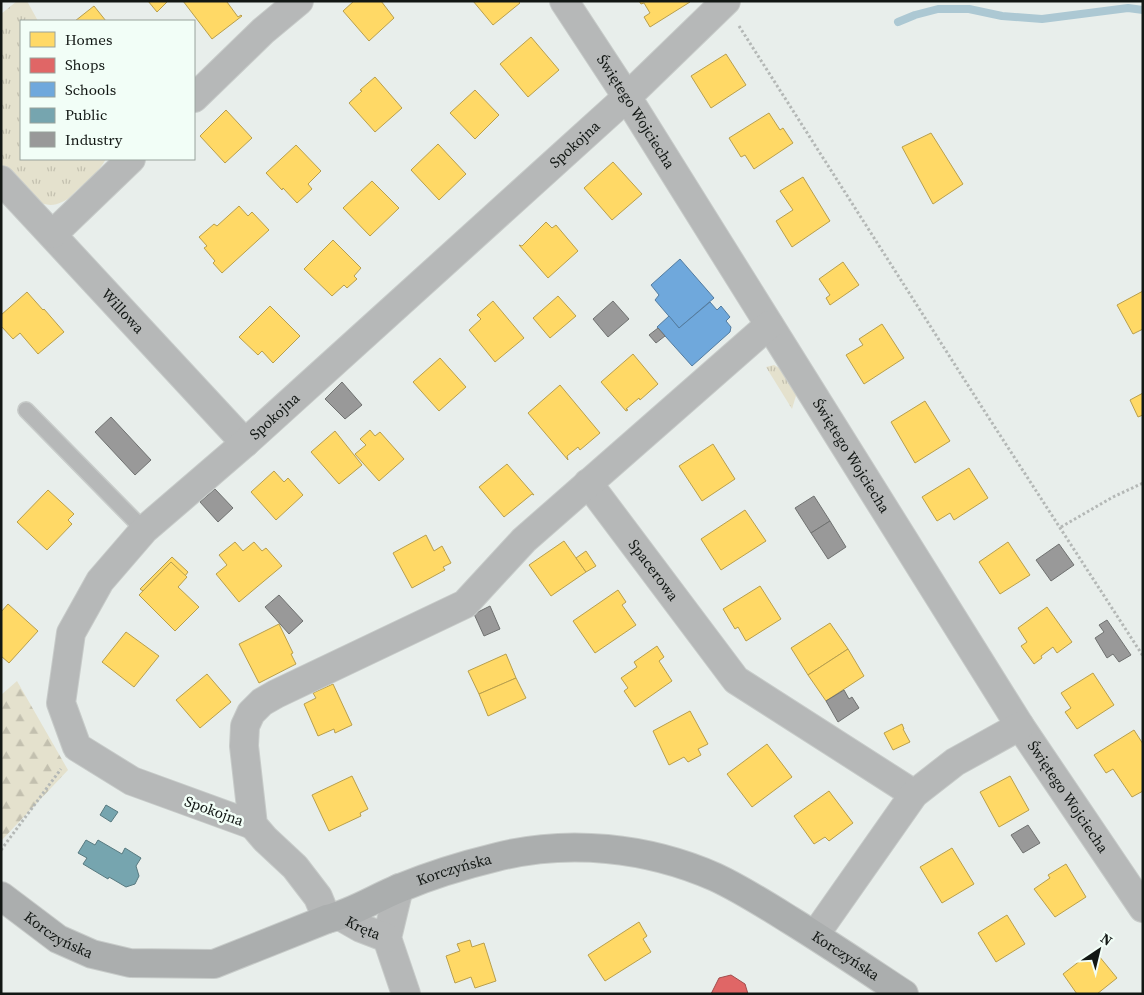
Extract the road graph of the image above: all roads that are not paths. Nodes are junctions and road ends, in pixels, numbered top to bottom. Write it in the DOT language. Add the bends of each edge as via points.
graph roads {
  1 [pos="300,1"];
  2 [pos="564,1"];
  3 [pos="725,2"];
  4 [pos="195,97"];
  5 [pos="627,97"];
  6 [pos="130,160"];
  7 [pos="1,180"];
  8 [pos="53,234"];
  9 [pos="769,325"];
  10 [pos="26,410"];
  11 [pos="245,442"];
  12 [pos="588,483"];
  13 [pos="144,530"];
  14 [pos="1020,726"];
  15 [pos="914,794"];
  16 [pos="253,825"];
  17 [pos="399,888"];
  18 [pos="1,896"];
  19 [pos="1143,908"];
  20 [pos="334,917"];
  21 [pos="815,935"];
  22 [pos="387,938"];
  23 [pos="406,994"];
  24 [pos="904,994"];
  1 -- 4 [label="street" via="263,31"];
  2 -- 5 [label="street, Świętego Wojciecha"];
  3 -- 5 [label="street, Spokojna"];
  5 -- 9 [label="street, Świętego Wojciecha"];
  5 -- 11 [label="street, Spokojna"];
  6 -- 8 [label="street"];
  7 -- 8 [label="street, Willowa"];
  8 -- 11 [label="street, Willowa"];
  9 -- 12 [label="street"];
  9 -- 14 [label="street, Świętego Wojciecha"];
  10 -- 13 [label="lane"];
  11 -- 13 [label="street, Spokojna"];
  12 -- 15 [label="street, Spacerowa" via="736,680"];
  12 -- 16 [label="street, Spokojna" via="524,540 465,604 262,702 251,713 245,726 244,746"];
  13 -- 16 [label="street, Spokojna" via="100,581 71,633 61,703 64,712 77,747 132,782"];
  14 -- 15 [label="street" via="955,762"];
  14 -- 19 [label="street, Świętego Wojciecha"];
  15 -- 21 [label="street"];
  16 -- 20 [label="street, Spokojna" via="295,867"];
  17 -- 20 [label="main road, Korczyńska"];
  17 -- 21 [label="main road, Korczyńska" via="456,868 520,852 556,848 610,849 665,860 715,877"];
  17 -- 22 [label="street, Kręta"];
  18 -- 20 [label="main road, Korczyńska" via="58,939 92,954 130,963 214,964"];
  20 -- 22 [label="street, Kręta"];
  21 -- 24 [label="main road, Korczyńska"];
  22 -- 23 [label="street, Kręta"];
}
